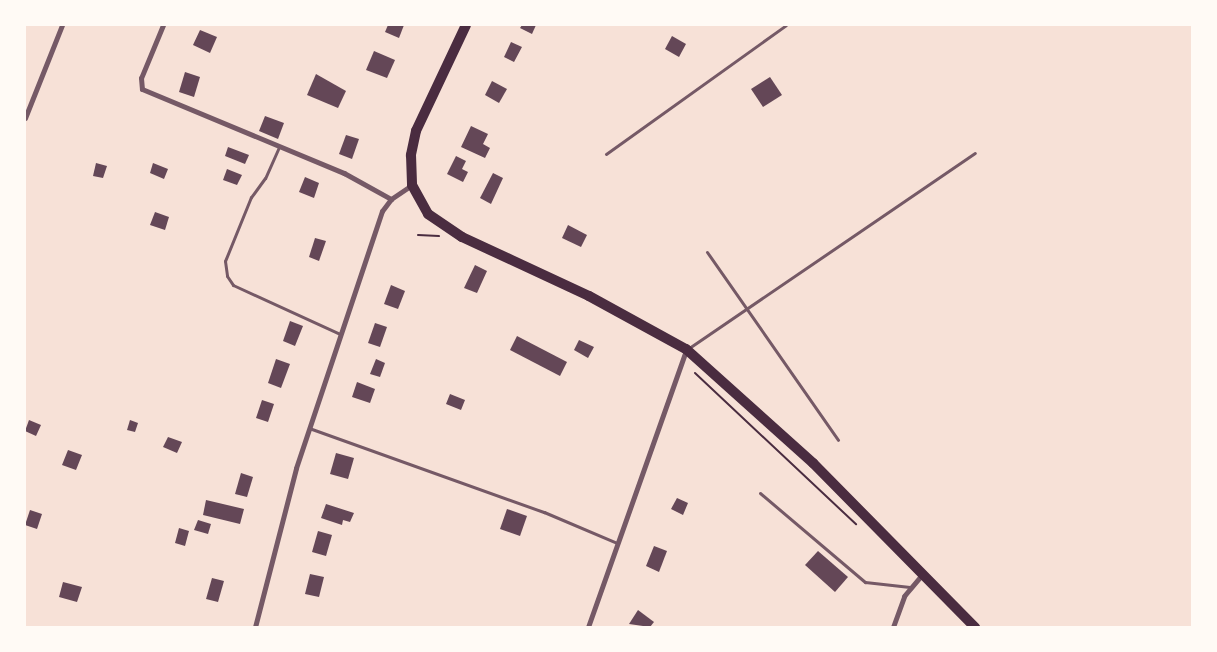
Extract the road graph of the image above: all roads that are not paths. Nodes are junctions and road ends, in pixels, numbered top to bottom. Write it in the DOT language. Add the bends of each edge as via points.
graph roads {
  1 [pos="62,25"];
  2 [pos="163,25"];
  3 [pos="466,25"];
  4 [pos="786,25"];
  5 [pos="25,118"];
  6 [pos="279,147"];
  7 [pos="975,153"];
  8 [pos="606,154"];
  9 [pos="412,185"];
  10 [pos="391,199"];
  11 [pos="706,252"];
  12 [pos="746,310"];
  13 [pos="341,335"];
  14 [pos="686,349"];
  15 [pos="310,428"];
  16 [pos="838,440"];
  17 [pos="760,493"];
  18 [pos="618,543"];
  19 [pos="923,573"];
  20 [pos="910,587"];
  21 [pos="255,627"];
  22 [pos="588,627"];
  23 [pos="893,627"];
  24 [pos="975,627"];
  1 -- 5 [label="street"];
  2 -- 6 [label="street" via="140,78 142,89"];
  3 -- 9 [label="main road" via="416,131 411,155"];
  4 -- 8 [label="lane"];
  6 -- 10 [label="street" via="344,173"];
  6 -- 13 [label="lane" via="244,215 225,261 227,276 233,286"];
  7 -- 12 [label="lane"];
  9 -- 10 [label="street"];
  9 -- 14 [label="main road" via="423,207 441,225 589,296"];
  10 -- 13 [label="street" via="382,211"];
  11 -- 12 [label="lane"];
  12 -- 14 [label="lane"];
  12 -- 16 [label="lane"];
  13 -- 15 [label="street"];
  14 -- 18 [label="street"];
  14 -- 19 [label="main road" via="813,463"];
  15 -- 18 [label="lane" via="544,512"];
  15 -- 21 [label="street" via="296,468"];
  17 -- 20 [label="lane" via="865,582"];
  18 -- 22 [label="street"];
  19 -- 20 [label="street"];
  19 -- 24 [label="main road"];
  20 -- 23 [label="street" via="898,607"];
}
